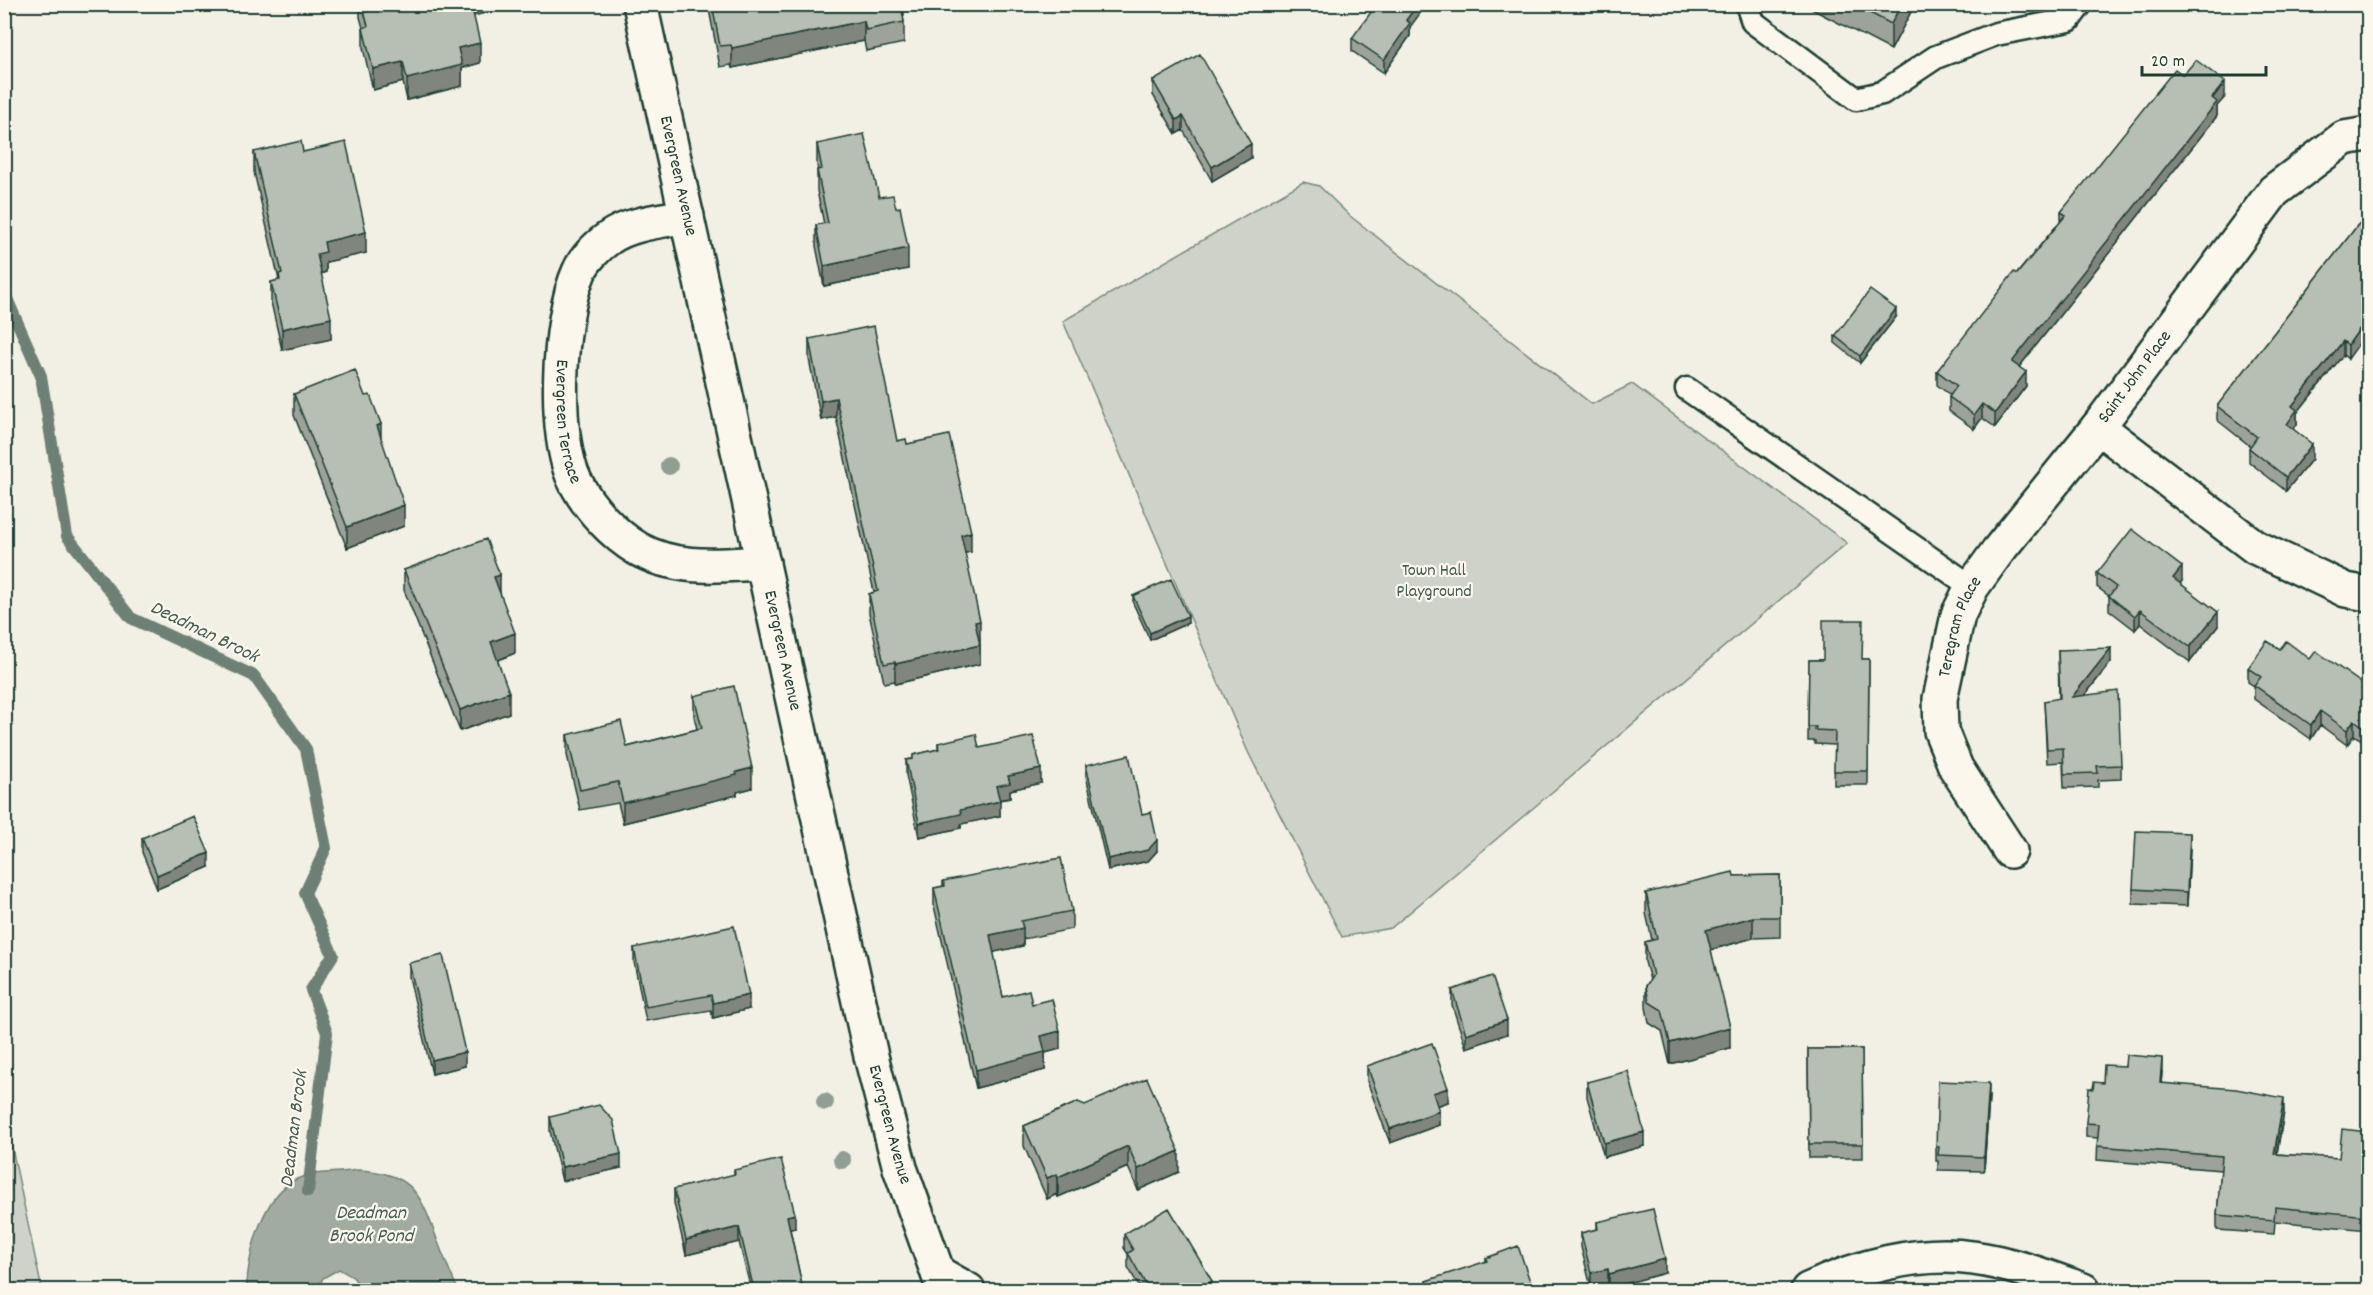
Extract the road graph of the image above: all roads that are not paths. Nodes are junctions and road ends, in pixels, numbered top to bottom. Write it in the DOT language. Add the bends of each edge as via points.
graph roads {
  1 [pos="640,4"];
  2 [pos="1747,4"];
  3 [pos="2081,4"];
  4 [pos="2368,134"];
  5 [pos="687,216"];
  6 [pos="1687,389"];
  7 [pos="2098,427"];
  8 [pos="763,563"];
  9 [pos="1972,587"];
  10 [pos="2368,594"];
  11 [pos="2010,851"];
  12 [pos="941,1282"];
  13 [pos="968,1290"];
  14 [pos="1808,1290"];
  15 [pos="2083,1290"];
  1 -- 5 [label="street, Evergreen Avenue"];
  2 -- 3 [label="lane" via="1753,22 1856,99 1882,93 1936,57 1996,34 2068,20"];
  4 -- 7 [label="street, Saint John Place" via="2344,138 2274,191"];
  5 -- 8 [label="street, Evergreen Avenue"];
  5 -- 8 [label="street, Evergreen Terrace" via="630,227 609,238 579,271 569,302 563,343 560,419 567,455 575,482 590,505 638,549 672,563"];
  6 -- 9 [label="lane"];
  7 -- 9 [label="street, Teregram Place"];
  7 -- 10 [label="street, Saint John Place" via="2255,547 2346,590"];
  8 -- 12 [label="street, Evergreen Avenue" via="872,1056 900,1168"];
  9 -- 11 [label="street, Teregram Place" via="1958,615 1946,663 1940,699 1941,731 1956,768"];
  12 -- 13 [label="street"];
  14 -- 15 [label="street" via="1864,1269 1935,1257 2002,1264"];
}
